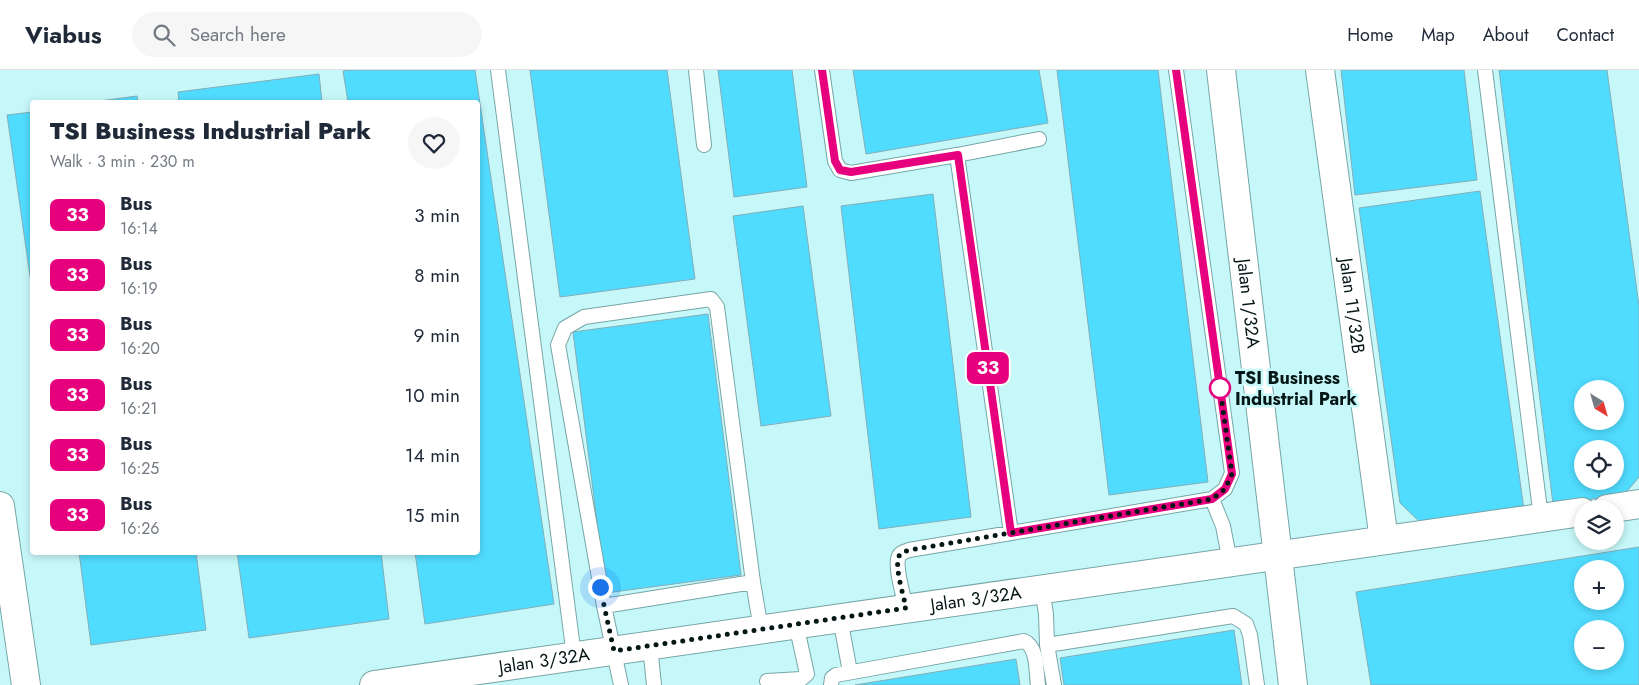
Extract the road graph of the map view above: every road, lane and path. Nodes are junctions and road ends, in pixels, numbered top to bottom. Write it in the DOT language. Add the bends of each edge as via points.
graph roads {
  1 [pos="498,70"];
  2 [pos="696,70"];
  3 [pos="822,70"];
  4 [pos="1176,70"];
  5 [pos="1221,70"];
  6 [pos="1320,70"];
  7 [pos="1485,70"];
  8 [pos="1039,139"];
  9 [pos="704,145"];
  10 [pos="958,155"];
  11 [pos="1212,499"];
  12 [pos="1639,504"];
  13 [pos="0,506"];
  14 [pos="1624,506"];
  15 [pos="1574,513"];
  16 [pos="1541,518"];
  17 [pos="1011,533"];
  18 [pos="1384,540"];
  19 [pos="1278,555"];
  20 [pos="1230,562"];
  21 [pos="753,582"];
  22 [pos="1042,589"];
  23 [pos="604,606"];
  24 [pos="906,608"];
  25 [pos="840,618"];
  26 [pos="796,624"];
  27 [pos="760,629"];
  28 [pos="1047,645"];
  29 [pos="650,646"];
  30 [pos="614,651"];
  31 [pos="574,656"];
  32 [pos="850,672"];
  33 [pos="485,677"];
  34 [pos="767,681"];
  35 [pos="26,685"];
  36 [pos="374,685"];
  37 [pos="621,685"];
  38 [pos="654,685"];
  39 [pos="831,685"];
  40 [pos="1038,685"];
  41 [pos="1054,685"];
  42 [pos="1257,685"];
  43 [pos="1294,685"];
  1 -- 31 [label="lane"];
  2 -- 9 [label="lane"];
  3 -- 10 [label="lane" via="835,161 840,170 851,172"];
  4 -- 11 [label="lane" via="1232,474 1225,489"];
  5 -- 19 [label="street, Jalan 1/32A"];
  6 -- 18 [label="street, Jalan 11/32B"];
  7 -- 16 [label="lane"];
  8 -- 10 [label="lane"];
  10 -- 17 [label="lane"];
  11 -- 17 [label="lane"];
  11 -- 20 [label="lane" via="1223,526"];
  12 -- 14 [label="street"];
  13 -- 35 [label="street"];
  15 -- 16 [label="street, Jalan 3/32A"];
  16 -- 18 [label="street, Jalan 3/32A"];
  17 -- 24 [label="lane" via="901,554 898,559"];
  18 -- 19 [label="street, Jalan 3/32A"];
  19 -- 20 [label="street, Jalan 3/32A"];
  19 -- 43 [label="street, Jalan 1/32A"];
  20 -- 22 [label="street, Jalan 3/32A"];
  21 -- 23 [label="lane"];
  21 -- 23 [label="lane" via="717,307 711,299 584,318 565,328 558,345"];
  21 -- 27 [label="lane"];
  22 -- 24 [label="street, Jalan 3/32A"];
  22 -- 28 [label="lane"];
  23 -- 30 [label="lane"];
  24 -- 25 [label="street, Jalan 3/32A"];
  25 -- 26 [label="street, Jalan 3/32A"];
  25 -- 32 [label="lane"];
  26 -- 27 [label="street, Jalan 3/32A"];
  26 -- 34 [label="lane" via="807,674 801,679"];
  27 -- 29 [label="street, Jalan 3/32A"];
  28 -- 41 [label="lane"];
  28 -- 42 [label="lane" via="1233,616 1246,624 1250,635"];
  29 -- 30 [label="street, Jalan 3/32A"];
  29 -- 38 [label="lane"];
  30 -- 31 [label="street, Jalan 3/32A"];
  30 -- 37 [label="lane"];
  31 -- 33 [label="street, Jalan 3/32A"];
  32 -- 39 [label="lane" via="836,675"];
  32 -- 40 [label="lane" via="1024,641 1033,649"];
  33 -- 36 [label="street, Jalan 3/32A"];
}
